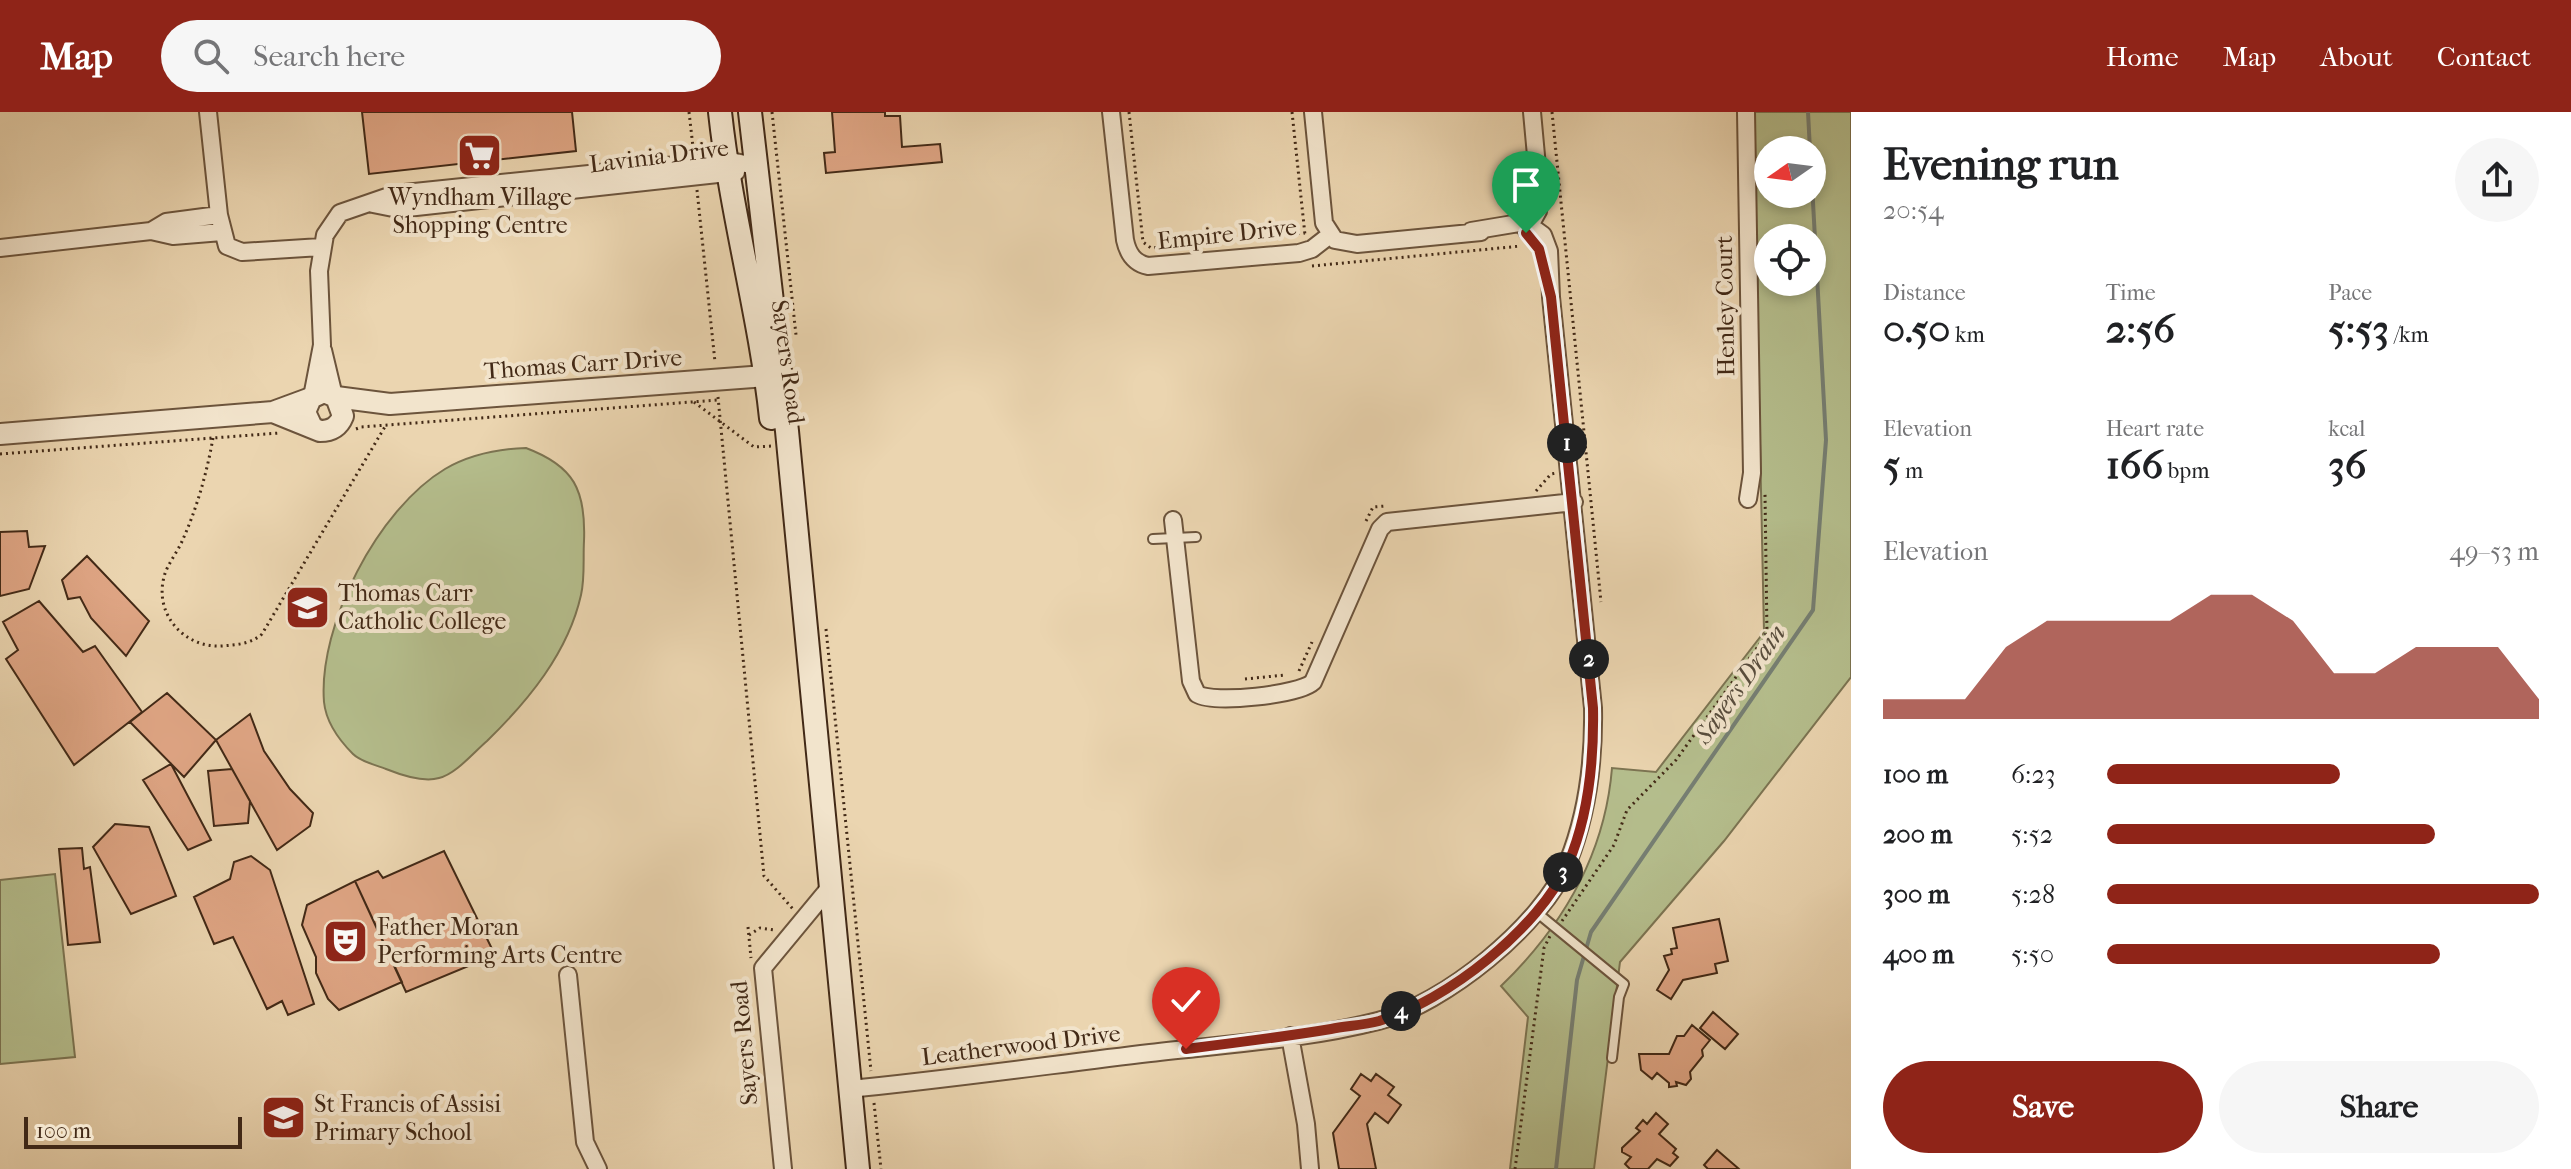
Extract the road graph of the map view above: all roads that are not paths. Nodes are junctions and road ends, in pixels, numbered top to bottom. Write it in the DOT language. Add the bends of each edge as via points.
graph roads {
  1 [pos="208,112"];
  2 [pos="720,112"];
  3 [pos="750,112"];
  4 [pos="1111,112"];
  5 [pos="1313,112"];
  6 [pos="1532,112"];
  7 [pos="1746,112"];
  8 [pos="756,166"];
  9 [pos="726,168"];
  10 [pos="220,224"];
  11 [pos="1528,229"];
  12 [pos="1330,235"];
  13 [pos="321,247"];
  14 [pos="0,248"];
  15 [pos="322,345"];
  16 [pos="773,376"];
  17 [pos="335,396"];
  18 [pos="312,397"];
  19 [pos="273,412"];
  20 [pos="388,414"];
  21 [pos="312,427"];
  22 [pos="346,427"];
  23 [pos="0,434"];
  24 [pos="1748,499"];
  25 [pos="1574,502"];
  26 [pos="1173,520"];
  27 [pos="1196,537"];
  28 [pos="1153,539"];
  29 [pos="1175,541"];
  30 [pos="830,887"];
  31 [pos="1535,911"];
  32 [pos="568,975"];
  33 [pos="1290,1036"];
  34 [pos="1612,1058"];
  35 [pos="850,1089"];
  36 [pos="598,1169"];
  37 [pos="783,1169"];
  38 [pos="858,1169"];
  39 [pos="1310,1169"];
  1 -- 10 [label="street"];
  2 -- 9 [label="main road, Sayers Road"];
  3 -- 8 [label="main road, Sayers Road"];
  4 -- 12 [label="street, Empire Drive" via="1125,240 1139,264 1299,253"];
  5 -- 12 [label="street" via="1323,217"];
  6 -- 11 [label="street" via="1540,199"];
  7 -- 24 [label="street, Henley Court" via="1752,473"];
  8 -- 9 [label="street, Lavinia Drive"];
  8 -- 16 [label="main road, Sayers Road"];
  9 -- 13 [label="street, Lavinia Drive" via="398,209 373,204 347,209 334,218"];
  9 -- 16 [label="main road, Sayers Road"];
  10 -- 13 [label="street" via="224,243 236,252"];
  10 -- 14 [label="street" via="173,236 151,231"];
  11 -- 12 [label="street" via="1357,244"];
  11 -- 25 [label="street, Leatherwood Drive" via="1541,232 1548,246"];
  13 -- 15 [label="street, Lavinia Drive"];
  15 -- 17 [label="street, Lavinia Drive"];
  15 -- 18 [label="street, Lavinia Drive"];
  16 -- 20 [label="street, Thomas Carr Drive" via="718,390"];
  16 -- 30 [label="main road, Sayers Road"];
  17 -- 18 [label="street" via="324,392"];
  17 -- 20 [label="street, Thomas Carr Drive"];
  17 -- 22 [label="street"];
  18 -- 19 [label="street"];
  18 -- 21 [label="street" via="305,412"];
  19 -- 21 [label="street"];
  19 -- 23 [label="street"];
  20 -- 22 [label="street, Thomas Carr Drive"];
  21 -- 22 [label="street"];
  25 -- 29 [label="street" via="1411,520 1386,531 1313,682 1296,690 1211,699 1197,694 1191,681"];
  25 -- 31 [label="street, Leatherwood Drive" via="1594,744 1589,794 1567,865"];
  26 -- 29 [label="street"];
  27 -- 29 [label="lane"];
  28 -- 29 [label="lane"];
  30 -- 35 [label="main road, Sayers Road"];
  30 -- 37 [label="street, Sayers Road" via="763,968"];
  31 -- 33 [label="street, Leatherwood Drive" via="1499,950 1448,990 1380,1021"];
  31 -- 34 [label="lane" via="1624,984"];
  32 -- 36 [label="street" via="585,1142"];
  33 -- 35 [label="street, Leatherwood Drive"];
  33 -- 39 [label="street"];
  35 -- 38 [label="main road, Sayers Road"];
}
